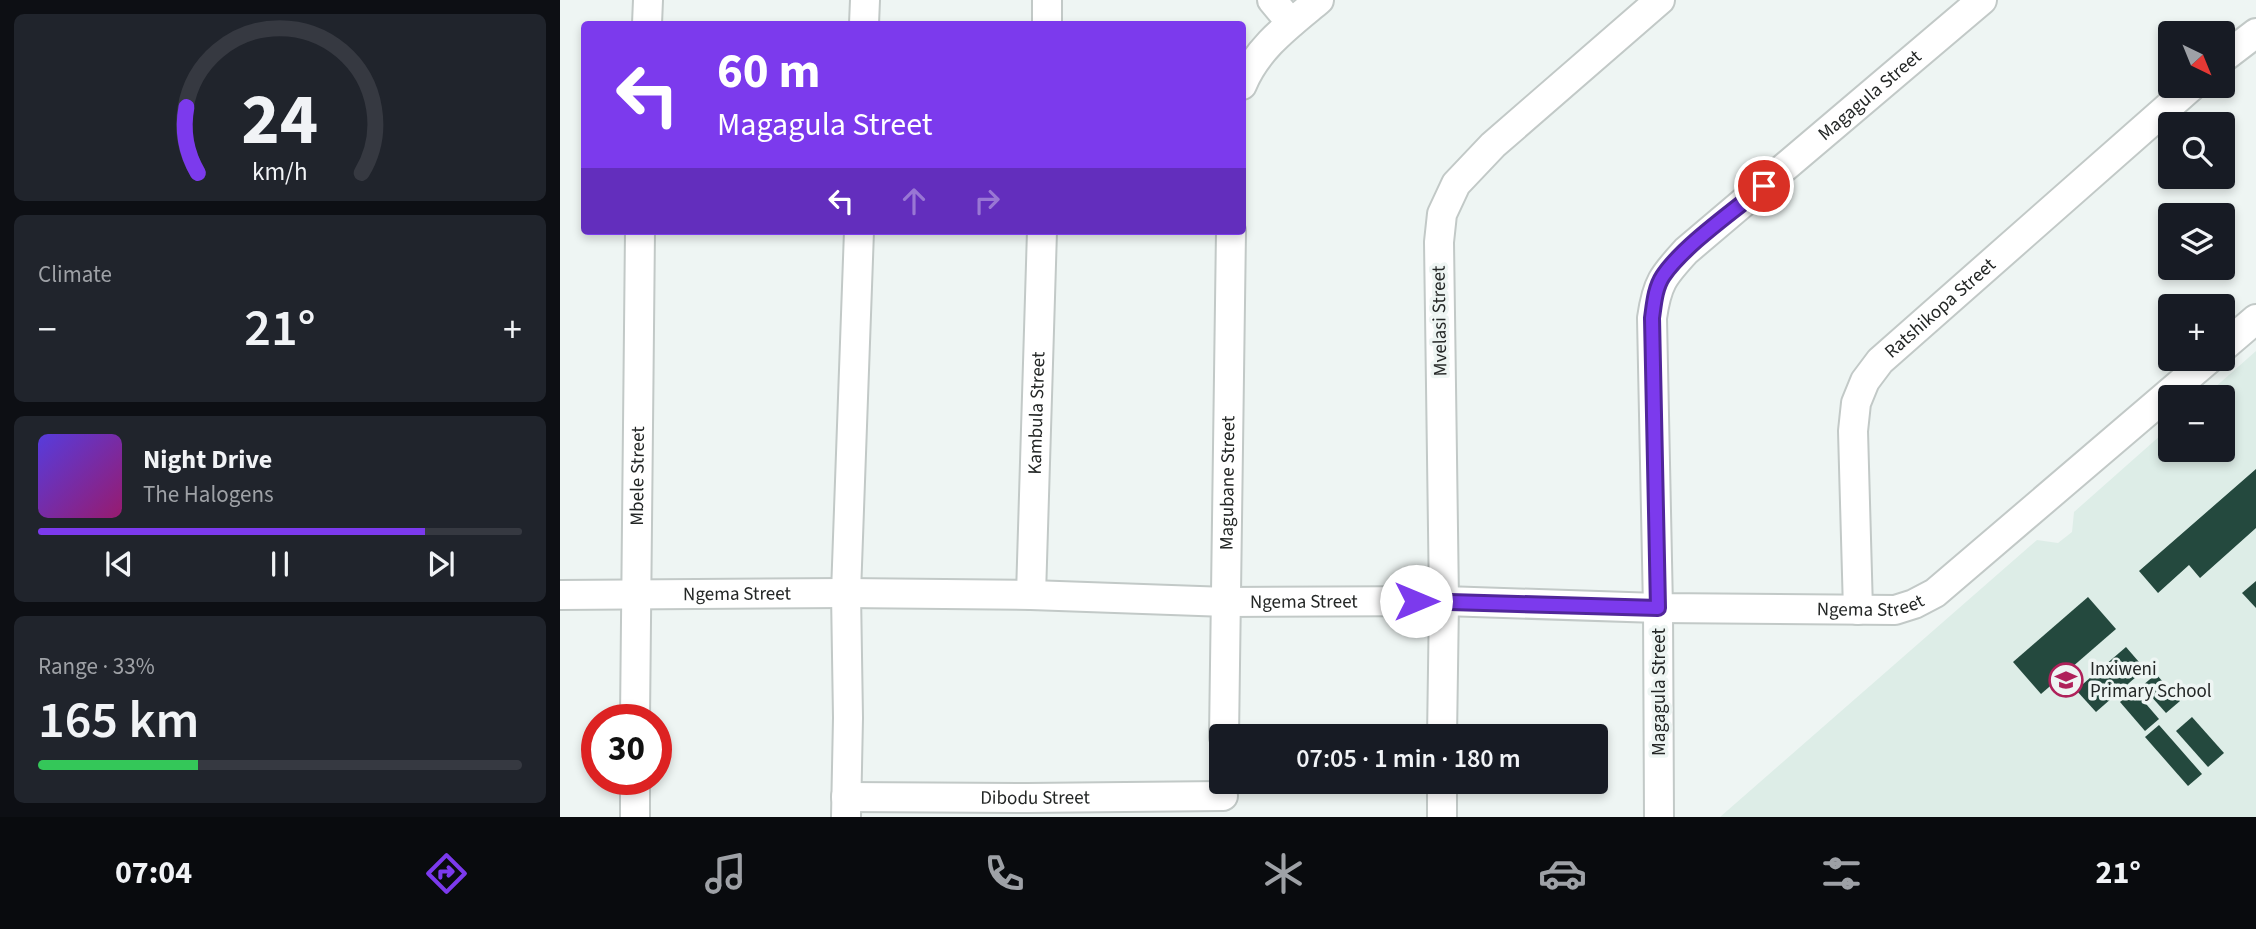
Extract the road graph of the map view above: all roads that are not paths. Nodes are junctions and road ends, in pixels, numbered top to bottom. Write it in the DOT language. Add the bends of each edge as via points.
graph roads {
  1 [pos="648,0"];
  2 [pos="865,0"];
  3 [pos="1047,0"];
  4 [pos="1272,0"];
  5 [pos="1319,0"];
  6 [pos="1660,0"];
  7 [pos="1982,0"];
  8 [pos="647,21"];
  9 [pos="864,21"];
  10 [pos="1046,21"];
  11 [pos="1291,23"];
  12 [pos="2256,33"];
  13 [pos="2235,49"];
  14 [pos="1246,74"];
  15 [pos="2178,98"];
  16 [pos="640,235"];
  17 [pos="859,235"];
  18 [pos="1042,235"];
  19 [pos="1231,235"];
  20 [pos="2256,319"];
  21 [pos="2235,337"];
  22 [pos="2195,371"];
  23 [pos="846,593"];
  24 [pos="560,595"];
  25 [pos="1031,595"];
  26 [pos="635,596"];
  27 [pos="1444,601"];
  28 [pos="1227,602"];
  29 [pos="1658,608"];
  30 [pos="1858,610"];
  31 [pos="635,704"];
  32 [pos="1224,724"];
  33 [pos="1442,724"];
  34 [pos="1442,794"];
  35 [pos="635,795"];
  36 [pos="1223,798"];
  37 [pos="846,807"];
  38 [pos="1027,808"];
  39 [pos="635,817"];
  40 [pos="1441,817"];
  41 [pos="1659,817"];
  1 -- 8 [label="street"];
  2 -- 9 [label="street"];
  3 -- 10 [label="street"];
  4 -- 11 [label="street"];
  5 -- 11 [label="street"];
  6 -- 27 [label="street, Mvelasi Street" via="1493,145 1456,184 1442,214"];
  7 -- 29 [label="street, Magagula Street" via="1686,251 1662,277 1652,318"];
  11 -- 14 [label="street"];
  12 -- 13 [label="street"];
  15 -- 30 [label="street, Ratshikopa Street" via="1932,314 1880,361 1865,381 1856,403 1853,432"];
  16 -- 26 [label="street, Mbele Street"];
  17 -- 23 [label="street"];
  18 -- 25 [label="street, Kambula Street"];
  19 -- 28 [label="street, Magubane Street"];
  20 -- 21 [label="street"];
  22 -- 30 [label="street, Ngema Street" via="1935,593 1895,610"];
  23 -- 25 [label="street, Ngema Street"];
  23 -- 26 [label="street, Ngema Street"];
  23 -- 37 [label="street"];
  24 -- 26 [label="street, Ngema Street"];
  25 -- 28 [label="street, Ngema Street"];
  26 -- 31 [label="street, Mbele Street"];
  27 -- 28 [label="street, Ngema Street"];
  27 -- 29 [label="street, Ngema Street"];
  27 -- 33 [label="street, Mvelasi Street"];
  28 -- 32 [label="street, Magubane Street"];
  29 -- 30 [label="street, Ngema Street"];
  29 -- 41 [label="street, Magagula Street"];
  34 -- 40 [label="street"];
  35 -- 39 [label="street"];
  36 -- 38 [label="street, Dibodu Street"];
  37 -- 38 [label="street, Dibodu Street"];
}
